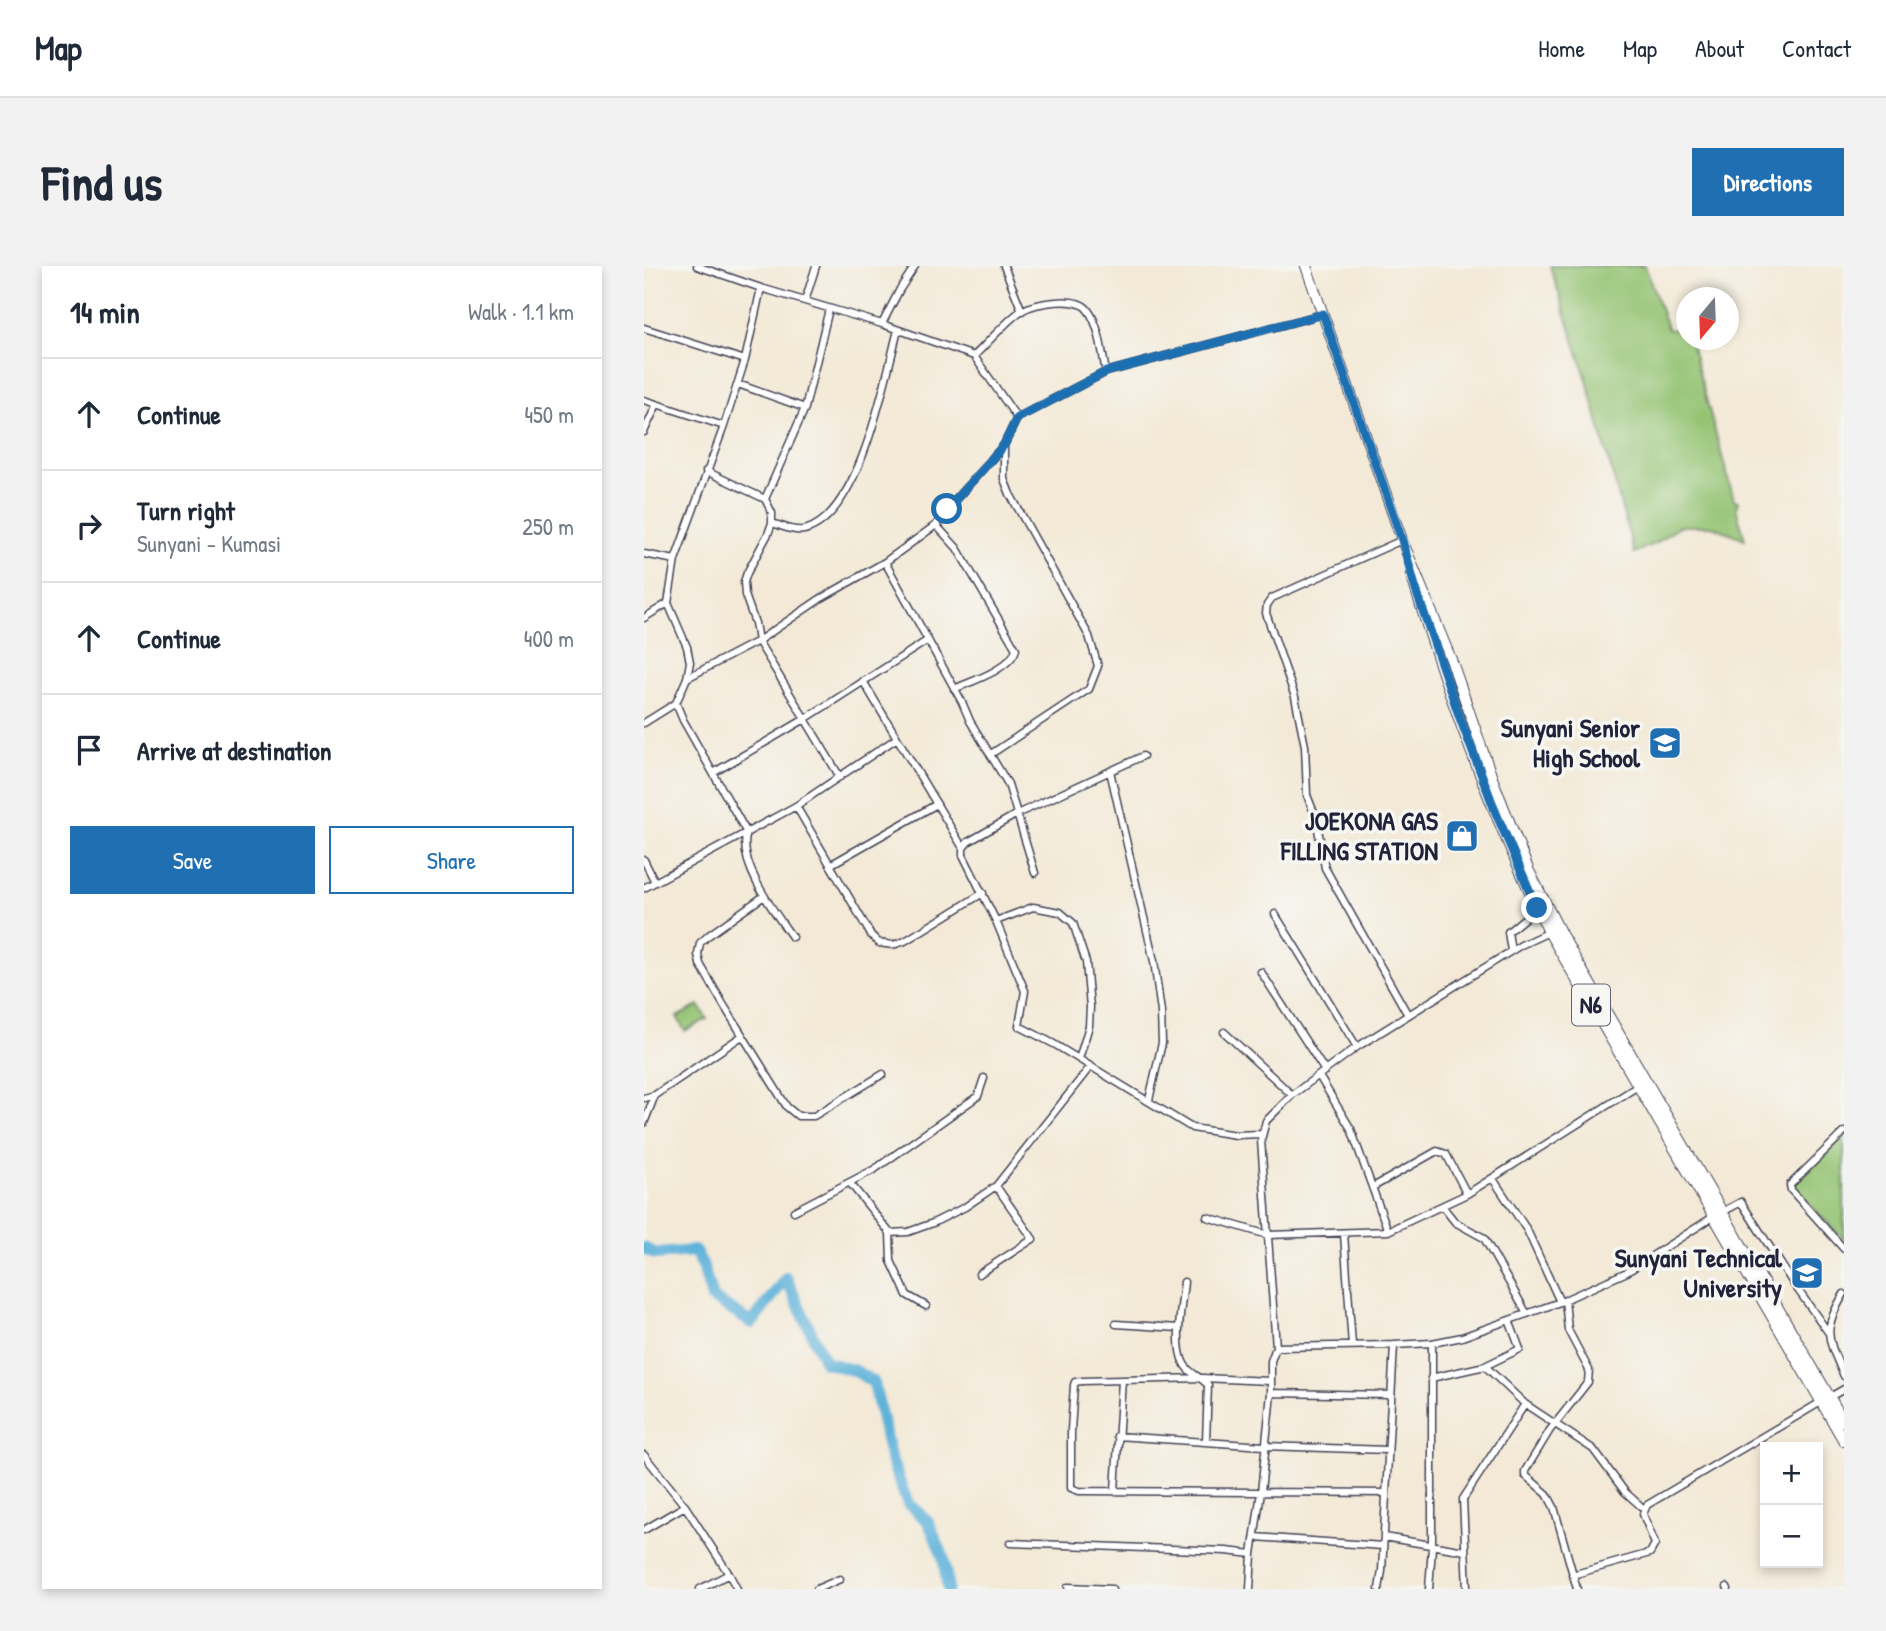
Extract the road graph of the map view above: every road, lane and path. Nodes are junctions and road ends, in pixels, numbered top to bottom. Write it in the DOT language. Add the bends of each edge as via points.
graph roads {
  1 [pos="697,266"];
  2 [pos="817,266"];
  3 [pos="915,266"];
  4 [pos="1004,266"];
  5 [pos="1306,266"];
  6 [pos="761,288"];
  7 [pos="805,302"];
  8 [pos="828,309"];
  9 [pos="1022,311"];
  10 [pos="1323,314"];
  11 [pos="882,324"];
  12 [pos="644,328"];
  13 [pos="898,330"];
  14 [pos="974,356"];
  15 [pos="745,360"];
  16 [pos="1106,372"];
  17 [pos="738,384"];
  18 [pos="644,400"];
  19 [pos="657,404"];
  20 [pos="804,408"];
  21 [pos="1017,418"];
  22 [pos="724,426"];
  23 [pos="644,432"];
  24 [pos="1004,445"];
  25 [pos="706,471"];
  26 [pos="765,499"];
  27 [pos="772,523"];
  28 [pos="936,525"];
  29 [pos="1402,540"];
  30 [pos="644,554"];
  31 [pos="675,560"];
  32 [pos="885,562"];
  33 [pos="668,603"];
  34 [pos="644,618"];
  35 [pos="928,640"];
  36 [pos="758,641"];
  37 [pos="687,678"];
  38 [pos="863,681"];
  39 [pos="954,690"];
  40 [pos="676,704"];
  41 [pos="805,719"];
  42 [pos="644,723"];
  43 [pos="897,738"];
  44 [pos="991,754"];
  45 [pos="1143,756"];
  46 [pos="1110,771"];
  47 [pos="713,773"];
  48 [pos="840,777"];
  49 [pos="937,804"];
  50 [pos="796,806"];
  51 [pos="1017,814"];
  52 [pos="747,833"];
  53 [pos="963,848"];
  54 [pos="644,860"];
  55 [pos="830,865"];
  56 [pos="1035,873"];
  57 [pos="655,882"];
  58 [pos="644,888"];
  59 [pos="983,893"];
  60 [pos="764,895"];
  61 [pos="1540,905"];
  62 [pos="1275,914"];
  63 [pos="996,920"];
  64 [pos="1549,932"];
  65 [pos="792,937"];
  66 [pos="1511,951"];
  67 [pos="1261,972"];
  68 [pos="1408,1015"];
  69 [pos="1224,1032"];
  70 [pos="742,1036"];
  71 [pos="1357,1046"];
  72 [pos="1079,1059"];
  73 [pos="1090,1067"];
  74 [pos="883,1073"];
  75 [pos="1322,1073"];
  76 [pos="984,1078"];
  77 [pos="1638,1086"];
  78 [pos="655,1095"];
  79 [pos="1292,1095"];
  80 [pos="644,1098"];
  81 [pos="1149,1100"];
  82 [pos="644,1123"];
  83 [pos="1844,1132"];
  84 [pos="1261,1134"];
  85 [pos="1493,1179"];
  86 [pos="850,1183"];
  87 [pos="996,1186"];
  88 [pos="1373,1187"];
  89 [pos="1467,1194"];
  90 [pos="1443,1207"];
  91 [pos="794,1211"];
  92 [pos="1718,1214"];
  93 [pos="1207,1217"];
  94 [pos="1388,1231"];
  95 [pos="890,1234"];
  96 [pos="1344,1234"];
  97 [pos="1269,1235"];
  98 [pos="1844,1249"];
  99 [pos="979,1274"];
  100 [pos="1184,1282"];
  101 [pos="1844,1294"];
  102 [pos="1562,1301"];
  103 [pos="926,1307"];
  104 [pos="1527,1314"];
  105 [pos="1509,1320"];
  106 [pos="1116,1324"];
  107 [pos="1179,1328"];
  108 [pos="1828,1332"];
  109 [pos="1432,1343"];
  110 [pos="1352,1345"];
  111 [pos="1394,1345"];
  112 [pos="1276,1347"];
  113 [pos="1485,1366"];
  114 [pos="1844,1376"];
  115 [pos="1202,1378"];
  116 [pos="1431,1378"];
  117 [pos="1122,1380"];
  118 [pos="1270,1381"];
  119 [pos="1844,1389"];
  120 [pos="1271,1393"];
  121 [pos="1391,1395"];
  122 [pos="1825,1399"];
  123 [pos="1525,1404"];
  124 [pos="1844,1422"];
  125 [pos="1554,1425"];
  126 [pos="1117,1436"];
  127 [pos="1206,1441"];
  128 [pos="1844,1441"];
  129 [pos="1264,1446"];
  130 [pos="1388,1450"];
  131 [pos="644,1455"];
  132 [pos="1115,1490"];
  133 [pos="1261,1492"];
  134 [pos="1385,1493"];
  135 [pos="685,1506"];
  136 [pos="1644,1508"];
  137 [pos="644,1530"];
  138 [pos="1255,1537"];
  139 [pos="1384,1537"];
  140 [pos="1010,1543"];
  141 [pos="1383,1546"];
  142 [pos="1432,1547"];
  143 [pos="1465,1550"];
  144 [pos="1252,1554"];
  145 [pos="729,1574"];
  146 [pos="1572,1575"];
  147 [pos="840,1579"];
  148 [pos="1068,1587"];
  149 [pos="700,1589"];
  150 [pos="737,1589"];
  151 [pos="817,1589"];
  152 [pos="1112,1589"];
  153 [pos="1250,1589"];
  154 [pos="1380,1589"];
  155 [pos="1429,1589"];
  156 [pos="1467,1589"];
  157 [pos="1577,1589"];
  1 -- 6 [label="street"];
  2 -- 7 [label="street"];
  3 -- 11 [label="street"];
  4 -- 9 [label="street"];
  5 -- 10 [label="main road, N6"];
  6 -- 7 [label="street"];
  6 -- 15 [label="street"];
  7 -- 8 [label="street"];
  8 -- 11 [label="street"];
  8 -- 20 [label="street"];
  9 -- 14 [label="street"];
  9 -- 16 [label="street" via="1072,300 1087,307"];
  10 -- 16 [label="street"];
  10 -- 29 [label="main road, N6"];
  11 -- 13 [label="street"];
  12 -- 15 [label="street"];
  13 -- 14 [label="street"];
  13 -- 27 [label="street" via="874,420 842,499 827,517 804,530"];
  14 -- 21 [label="street"];
  15 -- 17 [label="street"];
  16 -- 21 [label="street"];
  17 -- 20 [label="street"];
  17 -- 22 [label="street"];
  18 -- 19 [label="street"];
  19 -- 22 [label="street"];
  19 -- 23 [label="street"];
  20 -- 26 [label="street"];
  21 -- 24 [label="street"];
  22 -- 25 [label="street"];
  24 -- 28 [label="street"];
  24 -- 44 [label="street" via="1004,479 1010,494 1089,636 1098,666 1089,689"];
  25 -- 26 [label="street"];
  25 -- 31 [label="street"];
  26 -- 27 [label="street"];
  27 -- 36 [label="street" via="744,582"];
  28 -- 32 [label="street"];
  28 -- 39 [label="street" via="957,548 1016,649 1007,664"];
  29 -- 61 [label="main road, N6" via="1460,718 1496,813"];
  29 -- 68 [label="street" via="1272,598 1266,613 1295,697 1305,746 1307,795 1325,868"];
  30 -- 31 [label="street"];
  31 -- 33 [label="street"];
  32 -- 35 [label="street"];
  32 -- 36 [label="street"];
  33 -- 34 [label="street"];
  33 -- 37 [label="street" via="687,647"];
  35 -- 38 [label="street"];
  35 -- 39 [label="street"];
  36 -- 37 [label="street"];
  36 -- 41 [label="street"];
  37 -- 40 [label="street"];
  38 -- 41 [label="street"];
  38 -- 43 [label="street"];
  39 -- 44 [label="street"];
  40 -- 42 [label="street"];
  40 -- 47 [label="street"];
  41 -- 47 [label="street"];
  41 -- 48 [label="street"];
  43 -- 48 [label="street"];
  43 -- 49 [label="street"];
  44 -- 51 [label="street" via="1008,784"];
  45 -- 46 [label="street"];
  46 -- 51 [label="street"];
  46 -- 81 [label="street" via="1154,961 1161,1012 1162,1043"];
  47 -- 52 [label="street"];
  48 -- 50 [label="street"];
  49 -- 53 [label="street"];
  49 -- 55 [label="street"];
  50 -- 52 [label="street"];
  50 -- 55 [label="street"];
  51 -- 53 [label="street"];
  51 -- 56 [label="street"];
  52 -- 57 [label="street"];
  52 -- 60 [label="street" via="745,851"];
  53 -- 59 [label="street"];
  54 -- 57 [label="street"];
  55 -- 59 [label="street" via="871,935 885,945 905,941"];
  57 -- 58 [label="street"];
  59 -- 63 [label="street"];
  60 -- 65 [label="street"];
  60 -- 70 [label="street" via="698,948 700,964"];
  61 -- 64 [label="main road, N6"];
  61 -- 66 [label="street" via="1508,932"];
  61 -- 92 [label="main road, N6"];
  62 -- 71 [label="street"];
  63 -- 72 [label="street" via="1024,991 1019,1026"];
  63 -- 72 [label="street" via="1033,907 1059,912 1073,923 1086,962 1090,1007"];
  64 -- 66 [label="street"];
  64 -- 77 [label="main road, N6"];
  66 -- 68 [label="street"];
  67 -- 75 [label="street"];
  68 -- 71 [label="street"];
  69 -- 79 [label="street"];
  70 -- 74 [label="street" via="787,1107 798,1116 814,1116"];
  70 -- 78 [label="street"];
  71 -- 75 [label="street"];
  72 -- 73 [label="street"];
  73 -- 81 [label="street"];
  73 -- 87 [label="street"];
  75 -- 79 [label="street"];
  75 -- 88 [label="street" via="1351,1129"];
  76 -- 86 [label="street" via="978,1096"];
  77 -- 85 [label="street"];
  77 -- 92 [label="main road, N6"];
  78 -- 80 [label="street"];
  78 -- 82 [label="street"];
  79 -- 84 [label="street" via="1266,1121"];
  81 -- 84 [label="street" via="1192,1128"];
  83 -- 98 [label="street" via="1790,1185"];
  84 -- 97 [label="street"];
  85 -- 89 [label="street"];
  85 -- 102 [label="street" via="1527,1230"];
  86 -- 91 [label="street"];
  86 -- 95 [label="street"];
  87 -- 95 [label="street" via="933,1223"];
  87 -- 99 [label="street" via="1033,1239"];
  88 -- 89 [label="street" via="1442,1151"];
  88 -- 94 [label="street"];
  89 -- 90 [label="street"];
  90 -- 94 [label="street"];
  90 -- 104 [label="street" via="1455,1222 1484,1238"];
  92 -- 102 [label="street" via="1627,1272"];
  92 -- 108 [label="street" via="1741,1202"];
  92 -- 122 [label="main road, N6"];
  93 -- 97 [label="street"];
  94 -- 96 [label="street"];
  95 -- 103 [label="street" via="891,1261 907,1295"];
  96 -- 97 [label="street"];
  96 -- 110 [label="street"];
  97 -- 112 [label="street"];
  100 -- 107 [label="street"];
  101 -- 108 [label="street"];
  102 -- 104 [label="street"];
  102 -- 125 [label="street" via="1568,1330 1589,1377"];
  104 -- 105 [label="street"];
  105 -- 109 [label="street"];
  105 -- 113 [label="street" via="1520,1349"];
  106 -- 107 [label="street"];
  107 -- 115 [label="street" via="1181,1360"];
  108 -- 114 [label="street"];
  109 -- 111 [label="street"];
  109 -- 116 [label="street"];
  110 -- 111 [label="street"];
  110 -- 112 [label="street"];
  111 -- 121 [label="street"];
  112 -- 118 [label="street"];
  113 -- 116 [label="street"];
  113 -- 123 [label="street"];
  115 -- 117 [label="street"];
  115 -- 118 [label="street"];
  115 -- 127 [label="street" via="1210,1392"];
  116 -- 142 [label="street"];
  117 -- 126 [label="street"];
  117 -- 132 [label="street" via="1075,1382 1071,1410 1071,1488"];
  118 -- 120 [label="street"];
  119 -- 122 [label="street"];
  120 -- 121 [label="street"];
  120 -- 129 [label="street"];
  121 -- 130 [label="street"];
  122 -- 124 [label="main road, N6"];
  122 -- 128 [label="main road, N6"];
  122 -- 136 [label="street"];
  123 -- 125 [label="street"];
  123 -- 143 [label="street" via="1463,1499"];
  125 -- 136 [label="street" via="1593,1449 1625,1492"];
  125 -- 146 [label="street" via="1525,1475 1547,1494 1554,1507"];
  126 -- 127 [label="street"];
  126 -- 132 [label="street"];
  127 -- 129 [label="street"];
  129 -- 130 [label="street"];
  129 -- 133 [label="street"];
  130 -- 134 [label="street"];
  131 -- 135 [label="street"];
  132 -- 133 [label="street"];
  133 -- 134 [label="street"];
  133 -- 138 [label="street"];
  134 -- 139 [label="street"];
  135 -- 137 [label="street"];
  135 -- 145 [label="street"];
  136 -- 146 [label="street" via="1655,1544 1650,1553"];
  138 -- 141 [label="street"];
  138 -- 144 [label="street"];
  139 -- 141 [label="street"];
  139 -- 142 [label="street"];
  140 -- 144 [label="street"];
  141 -- 154 [label="street"];
  142 -- 143 [label="street"];
  142 -- 155 [label="street"];
  143 -- 156 [label="street"];
  144 -- 153 [label="street"];
  145 -- 149 [label="street"];
  145 -- 150 [label="street"];
  146 -- 157 [label="street"];
  147 -- 151 [label="street"];
  148 -- 152 [label="street"];
}
